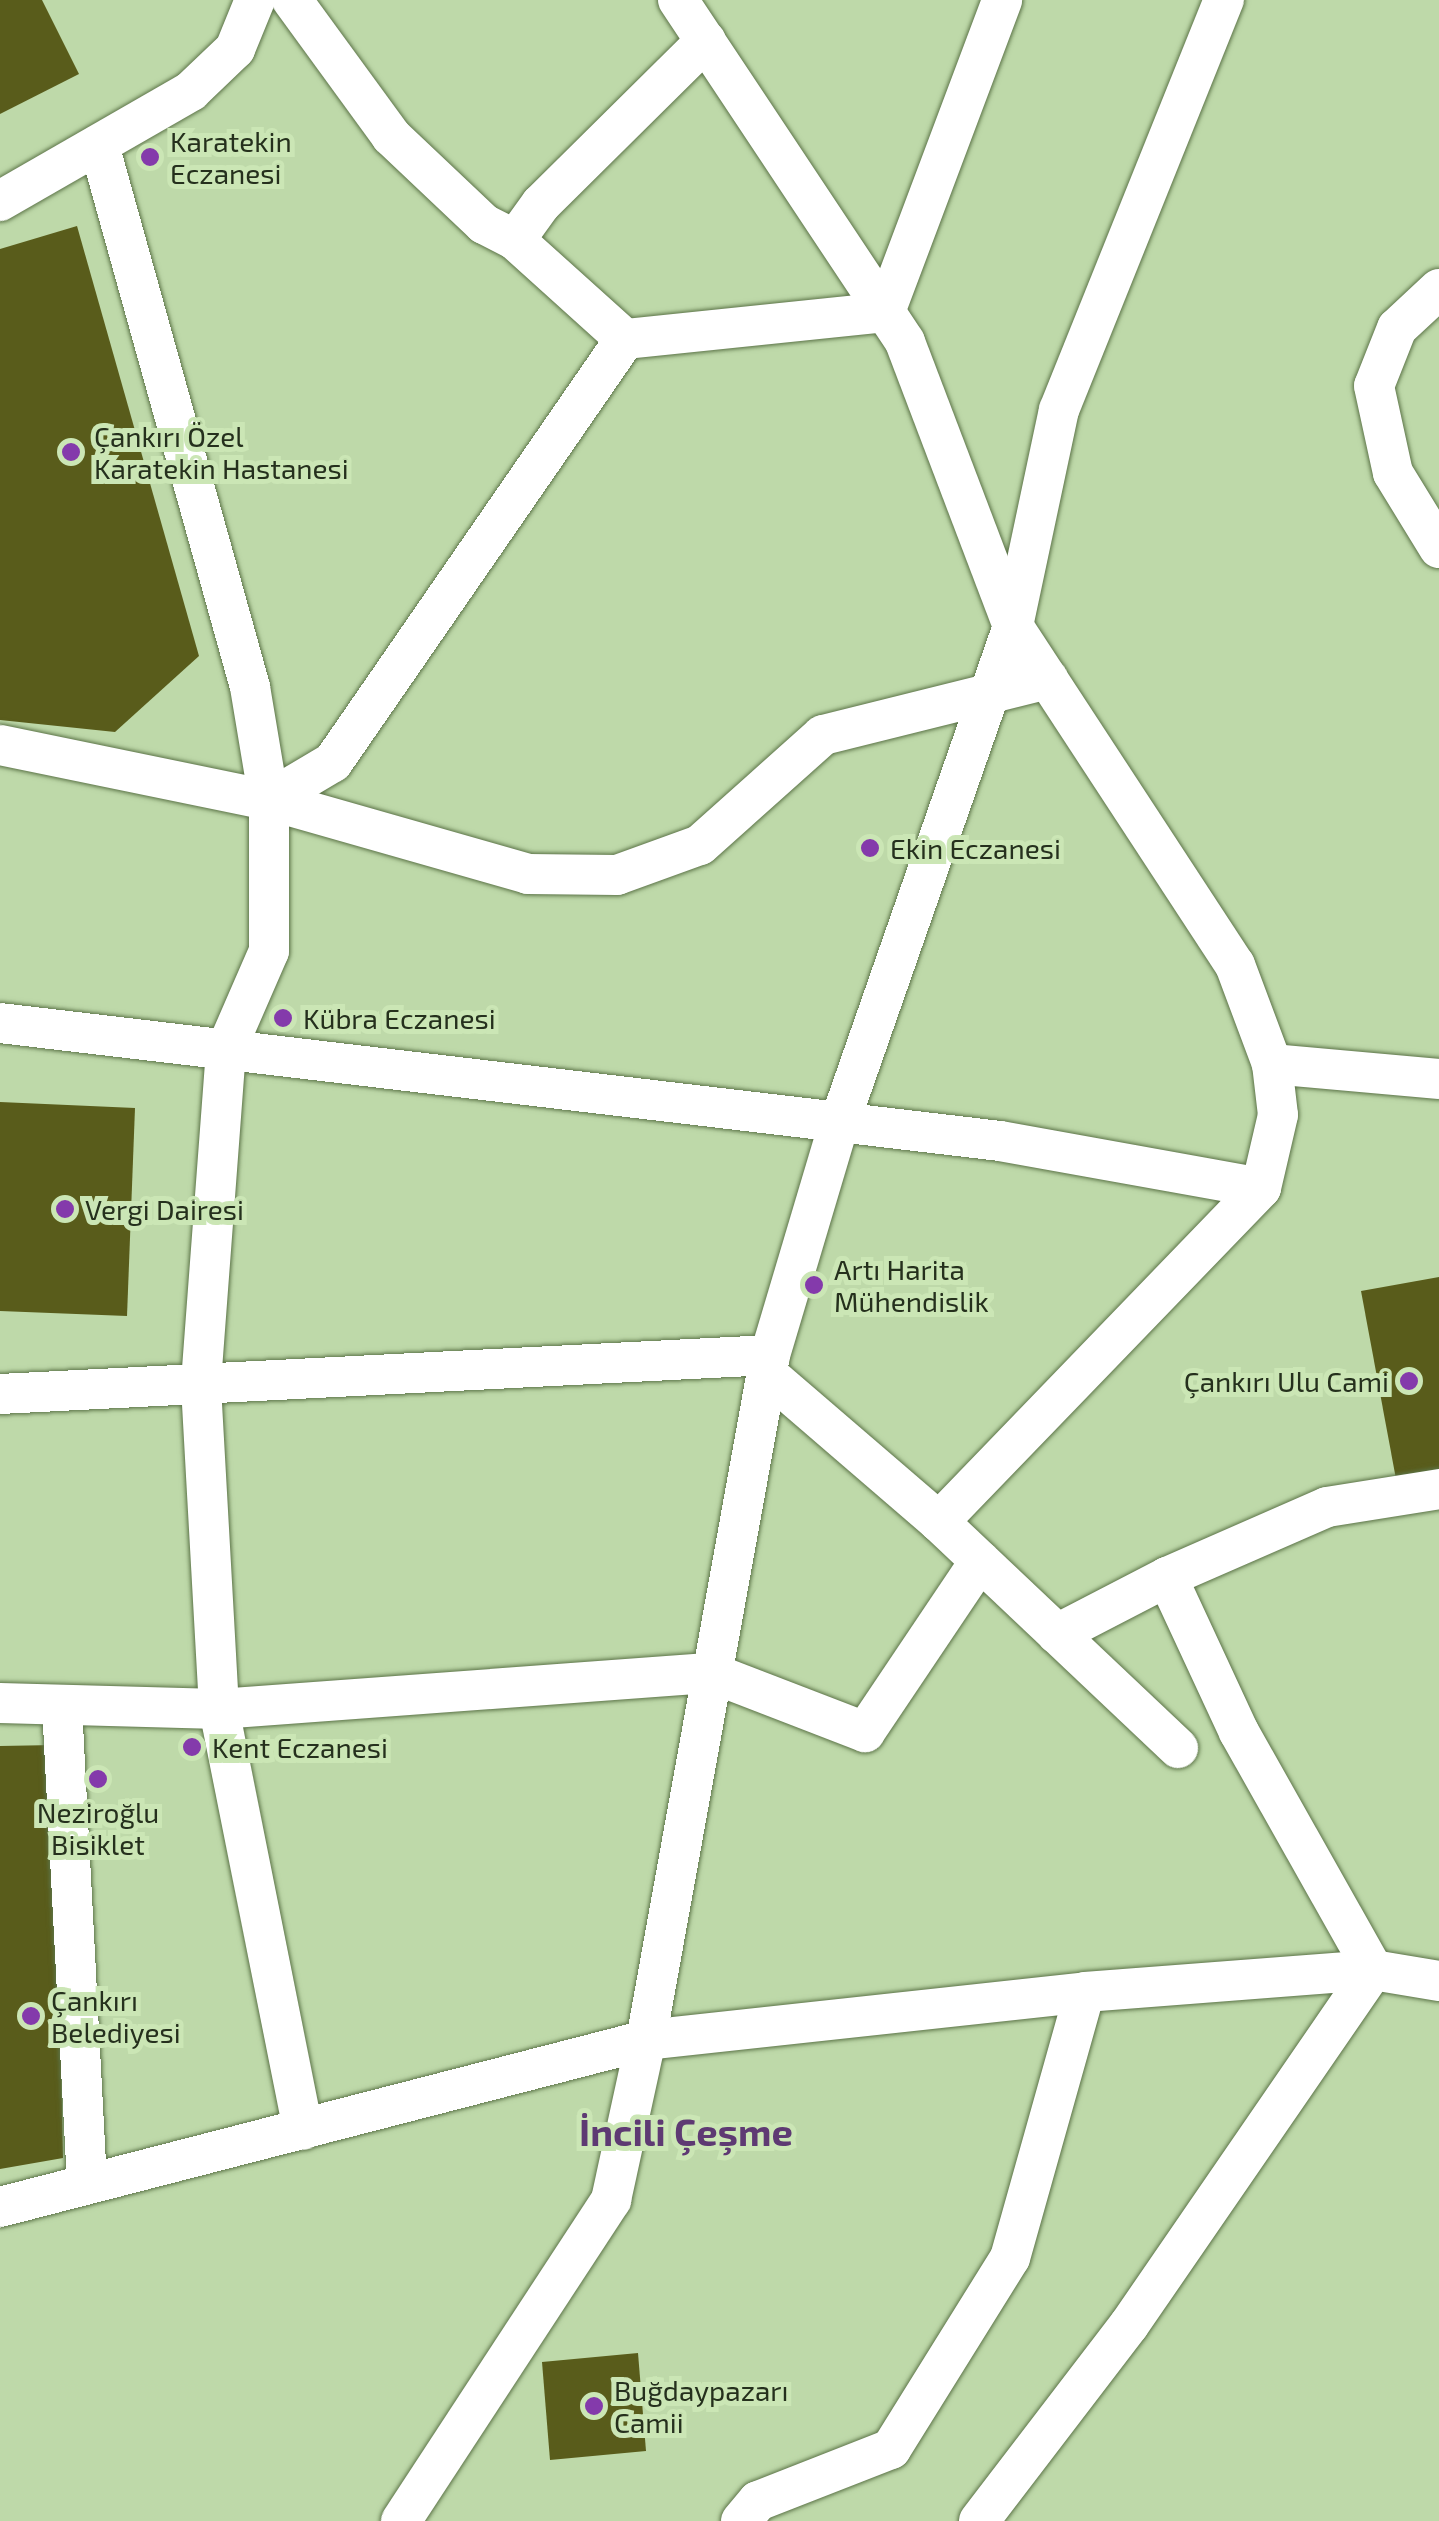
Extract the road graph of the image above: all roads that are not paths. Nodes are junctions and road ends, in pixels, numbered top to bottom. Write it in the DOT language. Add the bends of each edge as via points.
graph roads {
  1 [pos="255,0"];
  2 [pos="292,0"];
  3 [pos="678,0"];
  4 [pos="1002,0"];
  5 [pos="1224,0"];
  6 [pos="706,41"];
  7 [pos="99,146"];
  8 [pos="0,201"];
  9 [pos="516,240"];
  10 [pos="1439,290"];
  11 [pos="885,312"];
  12 [pos="625,339"];
  13 [pos="1439,548"];
  14 [pos="1013,626"];
  15 [pos="1048,679"];
  16 [pos="991,693"];
  17 [pos="0,745"];
  18 [pos="269,800"];
  19 [pos="0,1023"];
  20 [pos="226,1050"];
  21 [pos="1272,1064"];
  22 [pos="1439,1079"];
  23 [pos="839,1124"];
  24 [pos="1261,1188"];
  25 [pos="768,1364"];
  26 [pos="200,1386"];
  27 [pos="0,1394"];
  28 [pos="1439,1489"];
  29 [pos="938,1522"];
  30 [pos="980,1561"];
  31 [pos="1167,1578"];
  32 [pos="1057,1634"];
  33 [pos="712,1672"];
  34 [pos="0,1703"];
  35 [pos="62,1706"];
  36 [pos="220,1709"];
  37 [pos="1178,1748"];
  38 [pos="1373,1970"];
  39 [pos="1439,1981"];
  40 [pos="1084,1992"];
  41 [pos="646,2040"];
  42 [pos="302,2130"];
  43 [pos="87,2184"];
  44 [pos="0,2207"];
  45 [pos="401,2521"];
  46 [pos="741,2521"];
  47 [pos="979,2521"];
  1 -- 7 [label="street" via="236,49 191,91"];
  2 -- 9 [label="street" via="392,136 484,224"];
  3 -- 6 [label="street"];
  4 -- 11 [label="street"];
  5 -- 14 [label="street" via="1058,410"];
  6 -- 9 [label="street" via="542,204"];
  6 -- 11 [label="street"];
  7 -- 8 [label="street"];
  7 -- 18 [label="street" via="250,687"];
  9 -- 12 [label="street"];
  10 -- 13 [label="street" via="1397,328 1374,386 1393,473"];
  11 -- 12 [label="street"];
  11 -- 14 [label="street" via="905,342"];
  12 -- 18 [label="street" via="333,762"];
  14 -- 15 [label="street"];
  14 -- 16 [label="street"];
  15 -- 16 [label="street"];
  15 -- 21 [label="street" via="1235,965"];
  16 -- 18 [label="street" via="824,735 700,845 617,876 528,874"];
  16 -- 23 [label="street"];
  17 -- 18 [label="street"];
  18 -- 20 [label="street" via="270,951"];
  19 -- 20 [label="street"];
  20 -- 23 [label="street"];
  20 -- 26 [label="street"];
  21 -- 22 [label="street"];
  21 -- 24 [label="street" via="1278,1115"];
  23 -- 24 [label="street" via="1000,1141"];
  23 -- 25 [label="street"];
  24 -- 29 [label="street"];
  25 -- 26 [label="street"];
  25 -- 29 [label="street"];
  25 -- 33 [label="street"];
  26 -- 27 [label="street"];
  26 -- 36 [label="street"];
  28 -- 31 [label="street" via="1327,1506"];
  29 -- 30 [label="street"];
  30 -- 32 [label="street"];
  30 -- 33 [label="street" via="865,1732"];
  31 -- 32 [label="street"];
  31 -- 38 [label="street" via="1238,1732"];
  32 -- 37 [label="street"];
  33 -- 36 [label="street"];
  33 -- 41 [label="street"];
  34 -- 35 [label="street"];
  35 -- 36 [label="street"];
  35 -- 43 [label="street"];
  36 -- 42 [label="street"];
  38 -- 39 [label="street"];
  38 -- 40 [label="street"];
  38 -- 47 [label="street" via="1129,2324"];
  40 -- 41 [label="street"];
  40 -- 46 [label="street" via="1010,2258 890,2450 758,2501"];
  41 -- 42 [label="street"];
  41 -- 45 [label="street" via="611,2200"];
  42 -- 43 [label="street"];
  43 -- 44 [label="street"];
}
